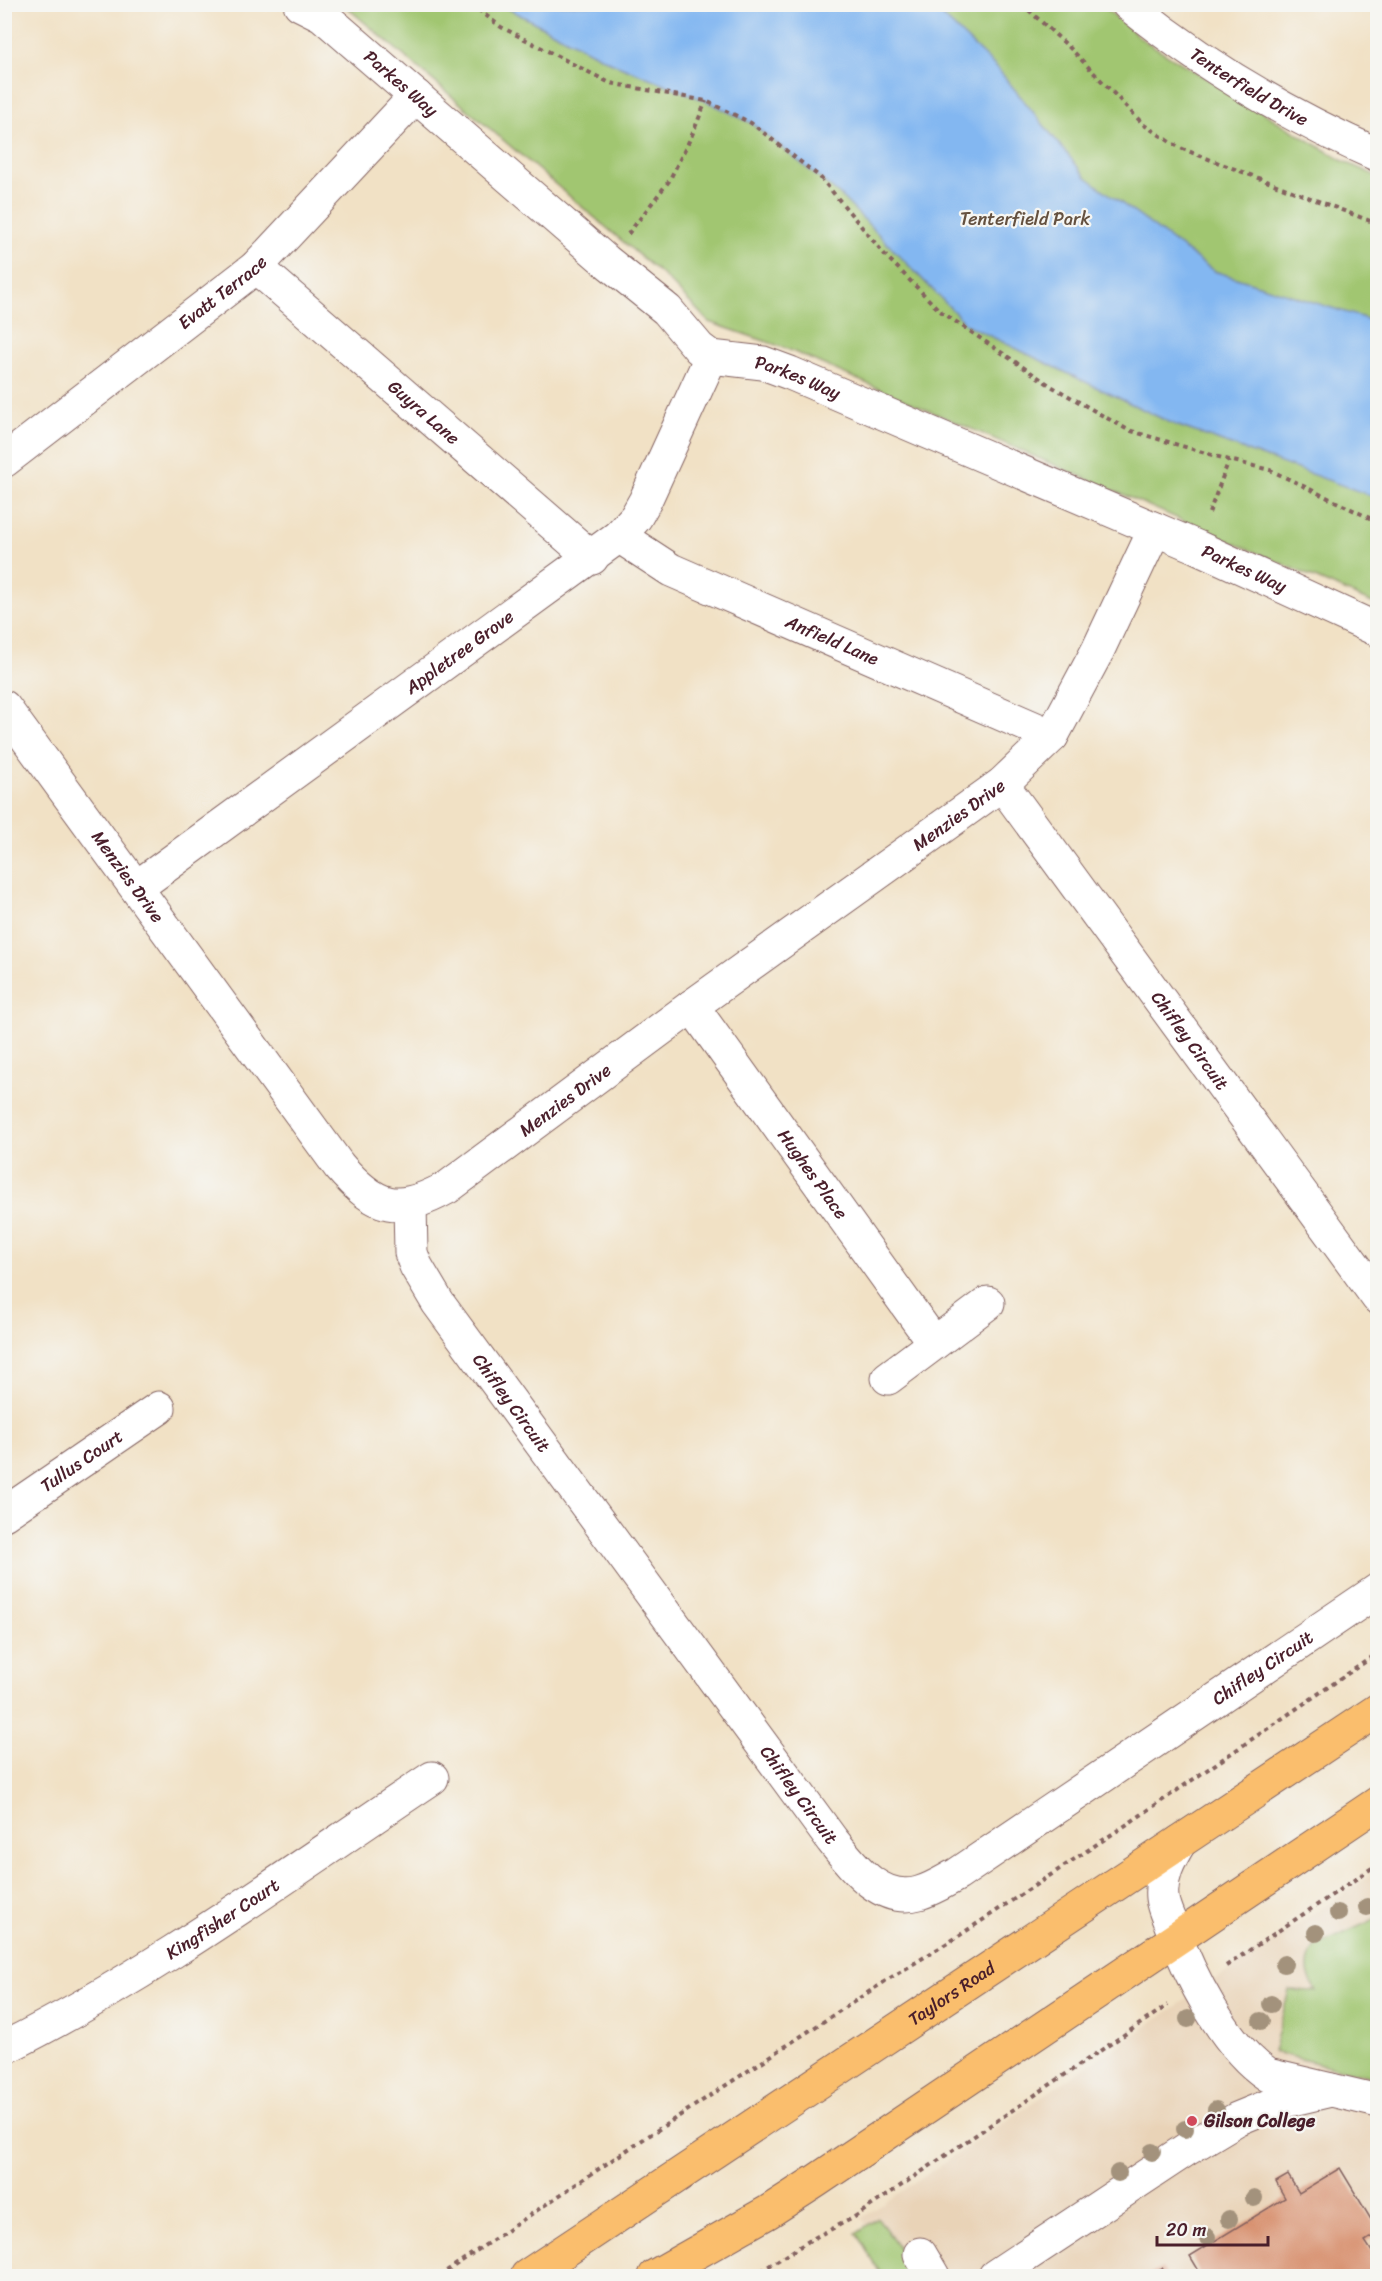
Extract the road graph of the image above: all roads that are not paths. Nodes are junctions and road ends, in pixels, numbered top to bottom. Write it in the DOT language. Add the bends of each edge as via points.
graph roads {
  1 [pos="300,4"];
  2 [pos="1128,4"];
  3 [pos="416,96"];
  4 [pos="1377,155"];
  5 [pos="256,267"];
  6 [pos="711,357"];
  7 [pos="4,461"];
  8 [pos="1155,529"];
  9 [pos="619,536"];
  10 [pos="591,558"];
  11 [pos="1377,630"];
  12 [pos="4,707"];
  13 [pos="1052,736"];
  14 [pos="1002,784"];
  15 [pos="137,888"];
  16 [pos="692,1006"];
  17 [pos="410,1204"];
  18 [pos="1377,1298"];
  19 [pos="988,1303"];
  20 [pos="934,1343"];
  21 [pos="888,1378"];
  22 [pos="159,1408"];
  23 [pos="4,1514"];
  24 [pos="1377,1590"];
  25 [pos="1377,1710"];
  26 [pos="432,1778"];
  27 [pos="1377,1803"];
  28 [pos="1180,1842"];
  29 [pos="1176,1940"];
  30 [pos="4,2048"];
  31 [pos="1331,2090"];
  32 [pos="1377,2101"];
  33 [pos="527,2277"];
  34 [pos="655,2277"];
  35 [pos="995,2277"];
  1 -- 3 [label="street, Parkes Way" via="322,15"];
  2 -- 4 [label="street, Tenterfield Drive" via="1206,61 1267,99"];
  3 -- 5 [label="street, Evatt Terrace"];
  3 -- 6 [label="street, Parkes Way" via="667,310"];
  5 -- 7 [label="street, Evatt Terrace"];
  5 -- 10 [label="street, Guyra Lane"];
  6 -- 8 [label="street, Parkes Way" via="763,363 790,373"];
  6 -- 9 [label="street, Appletree Grove" via="645,501"];
  8 -- 11 [label="street, Parkes Way"];
  8 -- 13 [label="street, Menzies Drive"];
  9 -- 10 [label="street, Appletree Grove"];
  9 -- 13 [label="street, Anfield Lane" via="671,570"];
  10 -- 15 [label="street, Appletree Grove"];
  12 -- 15 [label="street, Menzies Drive"];
  13 -- 14 [label="street, Menzies Drive"];
  14 -- 16 [label="street, Menzies Drive"];
  14 -- 18 [label="street, Chifley Circuit"];
  15 -- 17 [label="street, Menzies Drive" via="357,1187 374,1198"];
  16 -- 17 [label="street, Menzies Drive" via="448,1186"];
  16 -- 20 [label="street, Hughes Place"];
  17 -- 24 [label="street, Chifley Circuit" via="411,1253 438,1303 832,1840 864,1878 889,1892 918,1893 958,1874"];
  19 -- 20 [label="street"];
  20 -- 21 [label="street"];
  22 -- 23 [label="street, Tullus Court"];
  25 -- 28 [label="main road, Taylors Road"];
  26 -- 30 [label="street, Kingfisher Court" via="157,1962 62,2019"];
  27 -- 29 [label="main road"];
  28 -- 29 [label="street" via="1162,1878 1162,1900"];
  28 -- 33 [label="main road, Taylors Road"];
  29 -- 31 [label="street" via="1224,2029 1254,2066 1268,2074"];
  29 -- 34 [label="main road" via="816,2181"];
  31 -- 32 [label="street"];
  31 -- 35 [label="street" via="1276,2103 1237,2120 1186,2149"];
}
